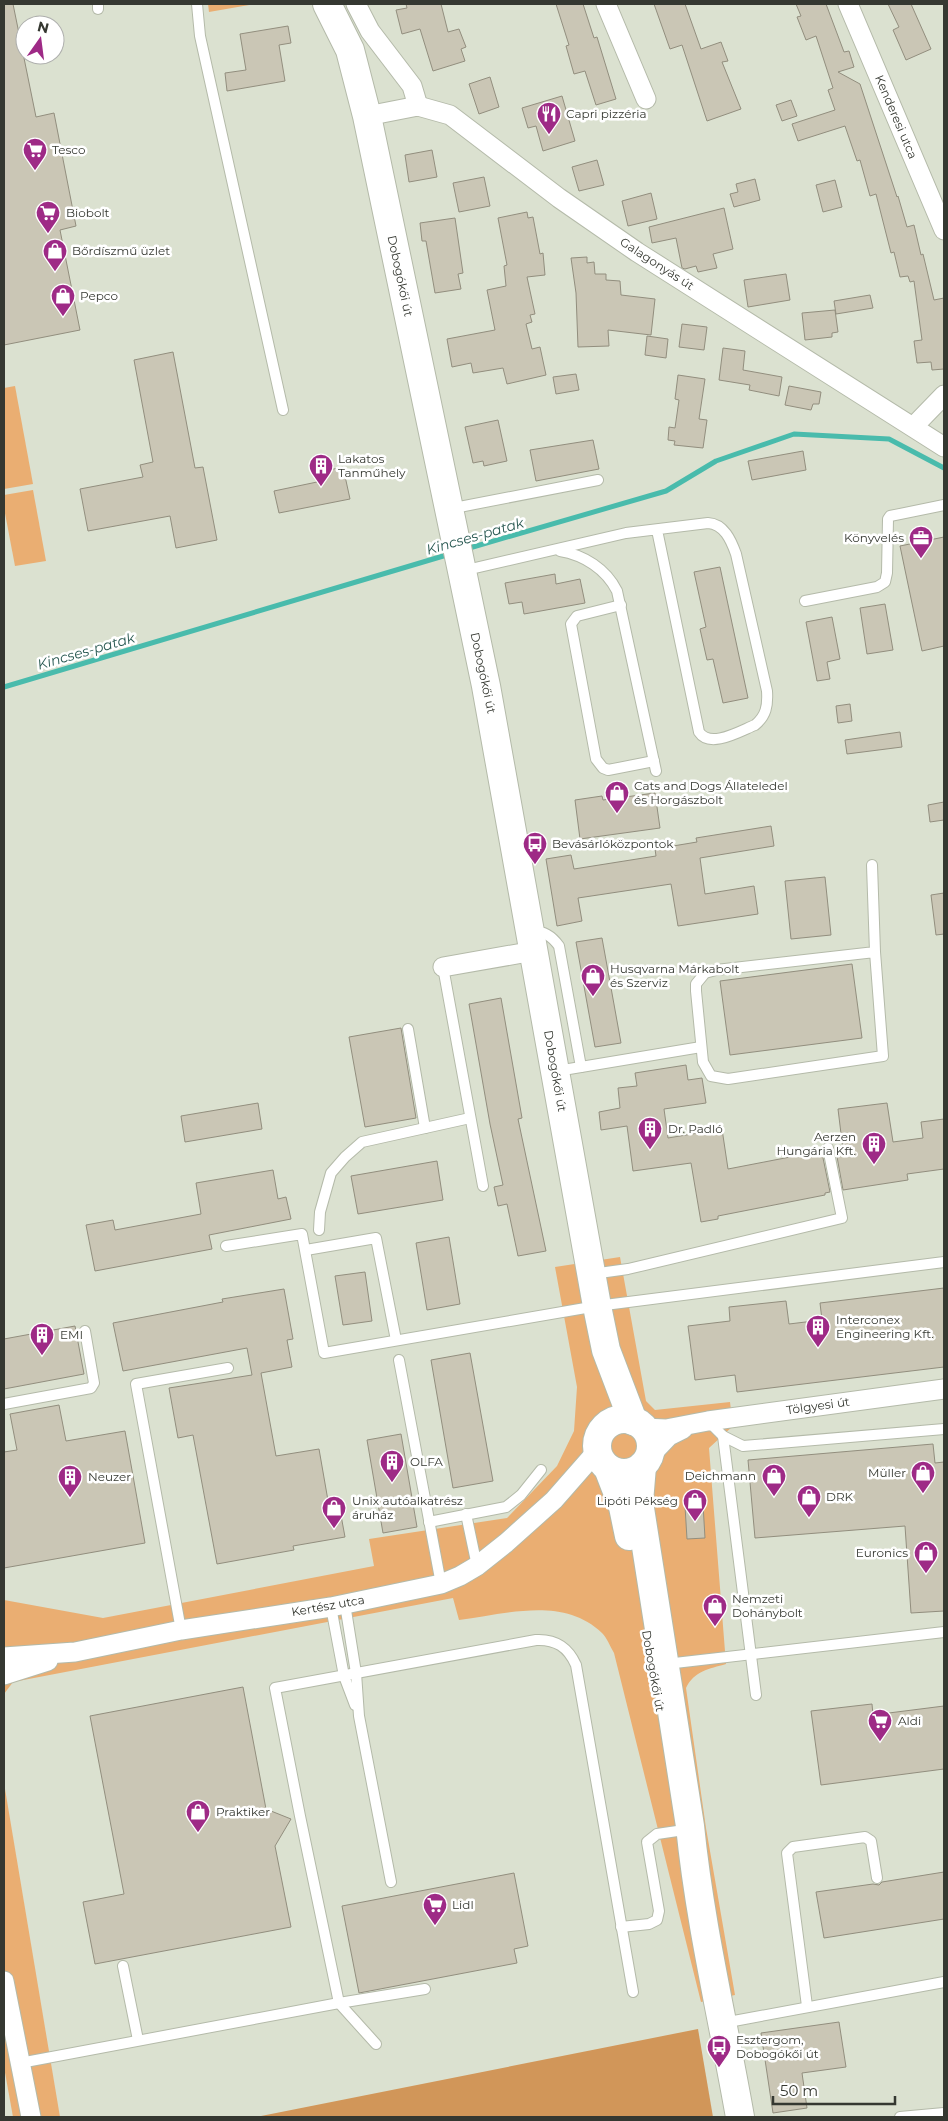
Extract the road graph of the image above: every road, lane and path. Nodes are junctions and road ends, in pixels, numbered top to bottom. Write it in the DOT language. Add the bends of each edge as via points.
graph roads {
  1 [pos="327,4"];
  2 [pos="356,4"];
  3 [pos="606,4"];
  4 [pos="848,4"];
  5 [pos="198,6"];
  6 [pos="646,99"];
  7 [pos="418,106"];
  8 [pos="367,116"];
  9 [pos="944,230"];
  10 [pos="944,395"];
  11 [pos="283,410"];
  12 [pos="914,426"];
  13 [pos="944,447"];
  14 [pos="598,480"];
  15 [pos="944,505"];
  16 [pos="448,510"];
  17 [pos="657,530"];
  18 [pos="554,550"];
  19 [pos="459,557"];
  20 [pos="805,601"];
  21 [pos="621,605"];
  22 [pos="872,865"];
  23 [pos="532,941"];
  24 [pos="875,952"];
  25 [pos="443,967"];
  26 [pos="408,1029"];
  27 [pos="701,1047"];
  28 [pos="568,1069"];
  29 [pos="470,1118"];
  30 [pos="425,1128"];
  31 [pos="828,1148"];
  32 [pos="483,1186"];
  33 [pos="319,1230"];
  34 [pos="226,1246"];
  35 [pos="306,1250"];
  36 [pos="944,1262"];
  37 [pos="591,1274"];
  38 [pos="597,1306"];
  39 [pos="84,1331"];
  40 [pos="396,1340"];
  41 [pos="399,1360"];
  42 [pos="228,1368"];
  43 [pos="944,1389"];
  44 [pos="4,1404"];
  45 [pos="700,1423"];
  46 [pos="629,1424"];
  47 [pos="944,1429"];
  48 [pos="723,1436"];
  49 [pos="602,1461"];
  50 [pos="645,1462"];
  51 [pos="540,1470"];
  52 [pos="466,1514"];
  53 [pos="429,1522"];
  54 [pos="477,1566"];
  55 [pos="440,1584"];
  56 [pos="338,1605"];
  57 [pos="180,1630"];
  58 [pos="944,1632"];
  59 [pos="75,1652"];
  60 [pos="750,1653"];
  61 [pos="4,1657"];
  62 [pos="665,1664"];
  63 [pos="356,1673"];
  64 [pos="4,1675"];
  65 [pos="344,1676"];
  66 [pos="756,1695"];
  67 [pos="359,1716"];
  68 [pos="684,1830"];
  69 [pos="695,1876"];
  70 [pos="876,1878"];
  71 [pos="391,1882"];
  72 [pos="622,1927"];
  73 [pos="123,1966"];
  74 [pos="4,1981"];
  75 [pos="944,1982"];
  76 [pos="425,1989"];
  77 [pos="633,1992"];
  78 [pos="340,2003"];
  79 [pos="807,2006"];
  80 [pos="723,2022"];
  81 [pos="138,2040"];
  82 [pos="376,2044"];
  83 [pos="20,2063"];
  84 [pos="944,2113"];
  85 [pos="31,2117"];
  86 [pos="740,2117"];
  87 [pos="900,2117"];
  1 -- 8 [label="main road, Dobogókői út" via="350,50"];
  2 -- 7 [label="street" via="370,31 412,86"];
  3 -- 6 [label="street"];
  4 -- 9 [label="street, Kenderesi utca"];
  5 -- 11 [label="lane" via="200,36"];
  7 -- 8 [label="street, Galagonyás út"];
  7 -- 12 [label="street, Galagonyás út" via="457,119 559,198 637,252"];
  8 -- 16 [label="main road, Dobogókői út"];
  10 -- 12 [label="street"];
  12 -- 13 [label="street, Galagonyás út"];
  14 -- 16 [label="lane"];
  15 -- 20 [label="lane" via="890,516 885,582 877,587"];
  16 -- 19 [label="main road, Dobogókői út"];
  17 -- 17 [label="lane" via="715,524 730,540 767,691 767,709 755,725 712,740 699,732"];
  17 -- 18 [label="lane"];
  18 -- 19 [label="lane"];
  18 -- 21 [label="lane" via="575,555 600,570 613,584"];
  19 -- 23 [label="main road, Dobogókői út"];
  21 -- 21 [label="lane" via="655,766 608,770 602,768 596,759 571,624 577,616"];
  22 -- 24 [label="lane"];
  23 -- 25 [label="street"];
  23 -- 28 [label="main road, Dobogókői út"];
  24 -- 27 [label="lane" via="705,973 696,984"];
  24 -- 27 [label="lane" via="883,1056 728,1078 711,1076 703,1062"];
  25 -- 29 [label="lane"];
  26 -- 30 [label="lane"];
  27 -- 28 [label="lane"];
  28 -- 37 [label="main road, Dobogókői út"];
  29 -- 30 [label="lane"];
  29 -- 32 [label="lane"];
  30 -- 33 [label="lane" via="362,1142 345,1157 331,1173 324,1191"];
  31 -- 37 [label="lane" via="842,1218 628,1269"];
  34 -- 35 [label="lane" via="302,1234"];
  35 -- 40 [label="lane" via="376,1238"];
  35 -- 40 [label="lane" via="324,1353"];
  36 -- 38 [label="lane"];
  37 -- 38 [label="main road, Dobogókői út"];
  38 -- 40 [label="lane"];
  38 -- 46 [label="main road, Dobogókői út" via="606,1350"];
  39 -- 44 [label="lane" via="94,1383 90,1388"];
  41 -- 53 [label="lane"];
  42 -- 57 [label="lane" via="136,1384"];
  43 -- 45 [label="street, Tölgyesi út"];
  45 -- 46 [label="street, Tölgyesi út" via="666,1429"];
  45 -- 48 [label="lane"];
  45 -- 50 [label="street, Tölgyesi út" via="669,1436"];
  46 -- 49 [label="main road" via="599,1436"];
  46 -- 50 [label="main road" via="650,1441"];
  47 -- 48 [label="lane" via="743,1446"];
  48 -- 60 [label="lane"];
  49 -- 50 [label="main road" via="616,1472 625,1473 634,1471"];
  49 -- 54 [label="street, Kertész utca"];
  49 -- 68 [label="main road, Dobogókői út" via="623,1507 629,1531 656,1693"];
  50 -- 62 [label="main road, Dobogókői út" via="639,1502"];
  51 -- 52 [label="lane" via="521,1495 506,1507"];
  52 -- 53 [label="lane"];
  52 -- 54 [label="lane"];
  53 -- 55 [label="lane"];
  54 -- 55 [label="street, Kertész utca"];
  55 -- 56 [label="street, Kertész utca"];
  56 -- 57 [label="street, Kertész utca"];
  56 -- 63 [label="lane"];
  56 -- 65 [label="lane"];
  57 -- 59 [label="street, Kertész utca"];
  58 -- 60 [label="lane"];
  59 -- 61 [label="street, Kertész utca"];
  59 -- 64 [label="street, Kertész utca"];
  60 -- 62 [label="lane"];
  60 -- 66 [label="lane"];
  62 -- 69 [label="main road, Dobogókői út"];
  63 -- 65 [label="lane"];
  63 -- 67 [label="lane"];
  63 -- 72 [label="lane" via="536,1640 548,1639 565,1647 576,1665"];
  65 -- 67 [label="lane"];
  65 -- 78 [label="lane" via="275,1688"];
  67 -- 71 [label="lane"];
  68 -- 69 [label="main road, Dobogókői út"];
  68 -- 72 [label="lane" via="657,1834 647,1842 659,1911 657,1920"];
  69 -- 80 [label="main road, Dobogókői út"];
  70 -- 79 [label="lane" via="871,1841 865,1837 793,1847 787,1853"];
  72 -- 77 [label="lane"];
  73 -- 81 [label="lane"];
  74 -- 83 [label="street"];
  75 -- 79 [label="lane"];
  76 -- 78 [label="lane"];
  78 -- 81 [label="lane"];
  78 -- 82 [label="lane"];
  79 -- 80 [label="lane"];
  80 -- 86 [label="main road, Dobogókői út"];
  81 -- 83 [label="lane"];
  83 -- 85 [label="street"];
  84 -- 87 [label="lane"];
}
